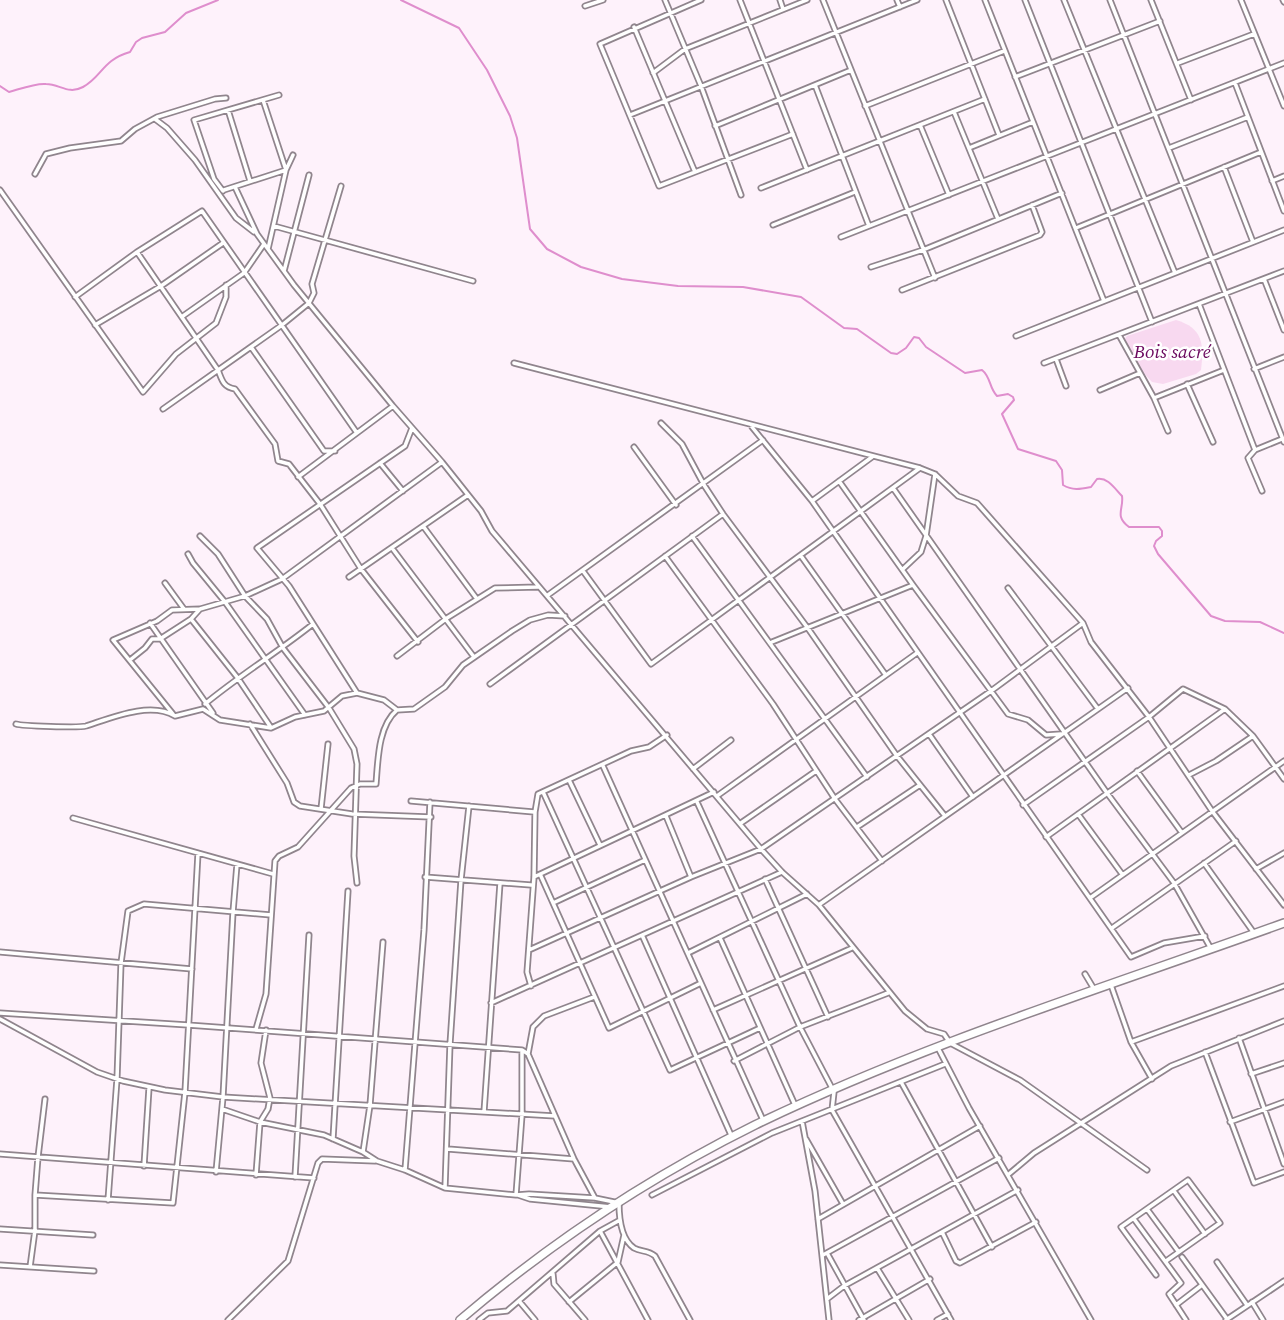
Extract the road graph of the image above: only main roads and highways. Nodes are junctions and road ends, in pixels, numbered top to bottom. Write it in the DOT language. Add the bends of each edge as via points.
graph roads {
  1 [pos="1284,923"];
  2 [pos="460,1320"];
  1 -- 2 [label="main road" via="950,1043 764,1121 616,1205"];
}
